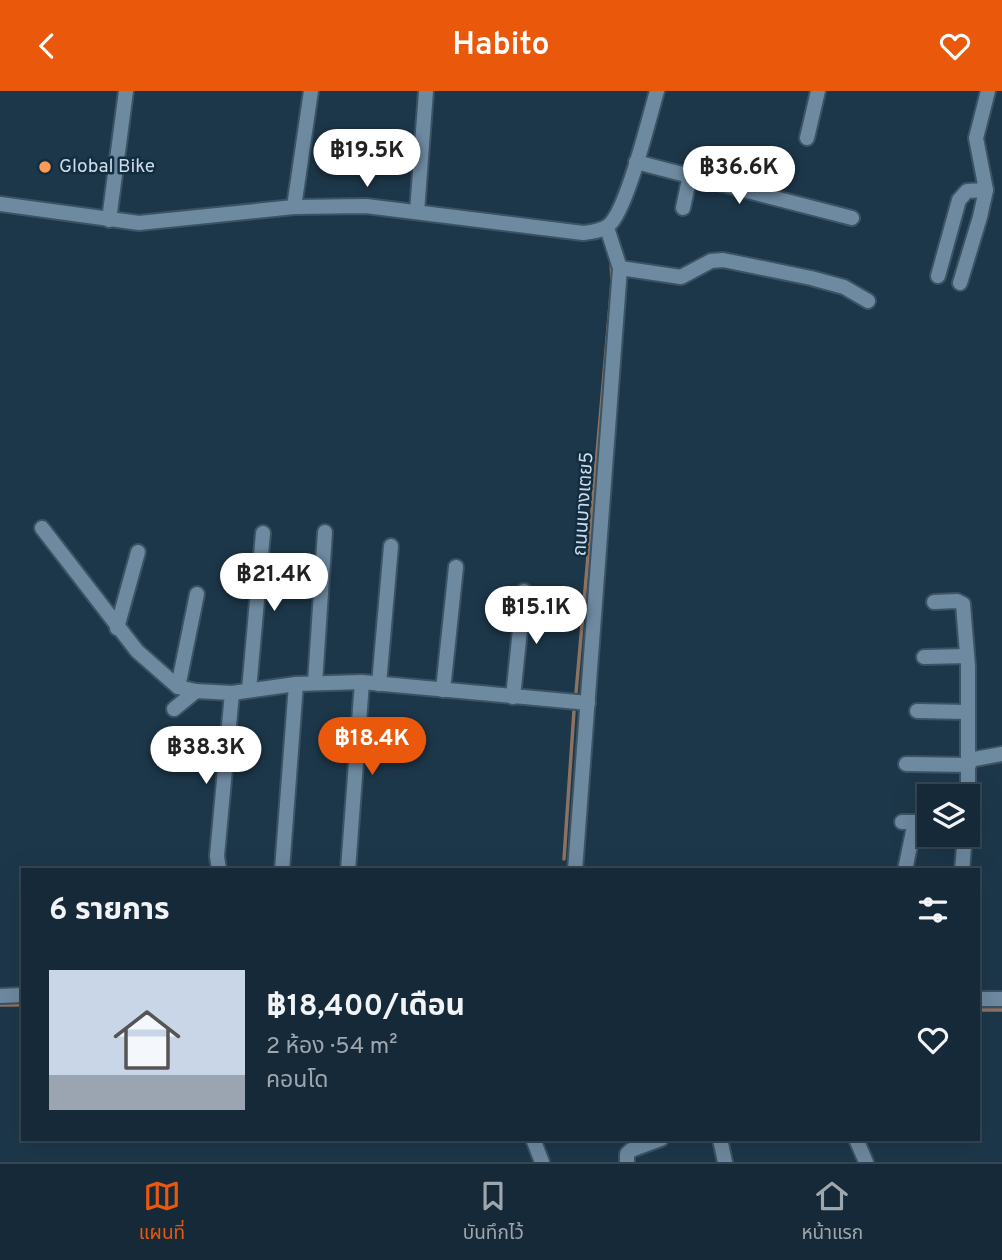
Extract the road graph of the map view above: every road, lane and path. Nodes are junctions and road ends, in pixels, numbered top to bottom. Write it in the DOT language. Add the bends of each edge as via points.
graph roads {
  1 [pos="126,91"];
  2 [pos="311,91"];
  3 [pos="426,91"];
  4 [pos="657,91"];
  5 [pos="818,91"];
  6 [pos="988,91"];
  7 [pos="807,138"];
  8 [pos="635,162"];
  9 [pos="690,175"];
  10 [pos="986,190"];
  11 [pos="0,204"];
  12 [pos="293,207"];
  13 [pos="683,208"];
  14 [pos="417,212"];
  15 [pos="852,218"];
  16 [pos="108,220"];
  17 [pos="607,228"];
  18 [pos="620,268"];
  19 [pos="938,276"];
  20 [pos="960,282"];
  21 [pos="868,301"];
  22 [pos="42,528"];
  23 [pos="326,532"];
  24 [pos="263,533"];
  25 [pos="391,546"];
  26 [pos="138,552"];
  27 [pos="456,567"];
  28 [pos="524,591"];
  29 [pos="197,594"];
  30 [pos="934,602"];
  31 [pos="117,628"];
  32 [pos="967,656"];
  33 [pos="924,657"];
  34 [pos="362,682"];
  35 [pos="315,683"];
  36 [pos="296,684"];
  37 [pos="379,684"];
  38 [pos="178,687"];
  39 [pos="249,690"];
  40 [pos="443,690"];
  41 [pos="196,691"];
  42 [pos="232,693"];
  43 [pos="513,697"];
  44 [pos="588,703"];
  45 [pos="174,709"];
  46 [pos="917,711"];
  47 [pos="968,712"];
  48 [pos="1002,754"];
  49 [pos="969,762"];
  50 [pos="906,764"];
  51 [pos="968,784"];
  52 [pos="916,822"];
  53 [pos="964,847"];
  54 [pos="219,868"];
  55 [pos="282,868"];
  56 [pos="348,868"];
  57 [pos="570,868"];
  58 [pos="905,868"];
  59 [pos="962,868"];
  60 [pos="21,995"];
  61 [pos="0,996"];
  62 [pos="980,999"];
  63 [pos="1002,999"];
  64 [pos="534,1141"];
  65 [pos="656,1141"];
  66 [pos="720,1141"];
  67 [pos="857,1141"];
  68 [pos="542,1162"];
  69 [pos="627,1162"];
  70 [pos="725,1162"];
  71 [pos="866,1162"];
  1 -- 16 [label="street"];
  2 -- 12 [label="street"];
  3 -- 14 [label="street"];
  4 -- 8 [label="street"];
  5 -- 7 [label="street"];
  6 -- 10 [label="street" via="976,138"];
  8 -- 9 [label="street"];
  8 -- 17 [label="street" via="616,218"];
  9 -- 13 [label="street"];
  9 -- 15 [label="street"];
  10 -- 19 [label="street" via="967,191 959,199"];
  10 -- 20 [label="street"];
  11 -- 16 [label="street"];
  12 -- 14 [label="street" via="366,206"];
  12 -- 16 [label="street" via="139,223"];
  14 -- 17 [label="street" via="583,233"];
  17 -- 18 [label="street, ถนนบางเตย5"];
  18 -- 21 [label="street" via="681,277 711,261 734,262 844,287"];
  18 -- 44 [label="street, ถนนบางเตย5"];
  22 -- 31 [label="street"];
  23 -- 35 [label="street"];
  24 -- 39 [label="street"];
  25 -- 37 [label="street"];
  26 -- 31 [label="street"];
  27 -- 40 [label="street"];
  28 -- 43 [label="street"];
  29 -- 38 [label="street"];
  30 -- 32 [label="street" via="963,604"];
  31 -- 38 [label="street"];
  32 -- 33 [label="street"];
  32 -- 47 [label="street"];
  34 -- 35 [label="street"];
  34 -- 37 [label="street"];
  34 -- 56 [label="street"];
  35 -- 36 [label="street"];
  36 -- 39 [label="street"];
  36 -- 55 [label="street"];
  37 -- 40 [label="street"];
  38 -- 41 [label="street"];
  39 -- 42 [label="street"];
  40 -- 43 [label="street"];
  41 -- 42 [label="street"];
  41 -- 45 [label="street"];
  42 -- 54 [label="street"];
  43 -- 44 [label="street"];
  44 -- 57 [label="street, ถนนบางเตย5"];
  46 -- 47 [label="street"];
  47 -- 49 [label="street"];
  48 -- 49 [label="street"];
  49 -- 50 [label="street"];
  49 -- 51 [label="street"];
  52 -- 58 [label="street"];
  53 -- 59 [label="street"];
  60 -- 61 [label="street"];
  62 -- 63 [label="street"];
  64 -- 68 [label="street"];
  65 -- 69 [label="street" via="631,1150"];
  66 -- 70 [label="street"];
  67 -- 71 [label="street"];
}
